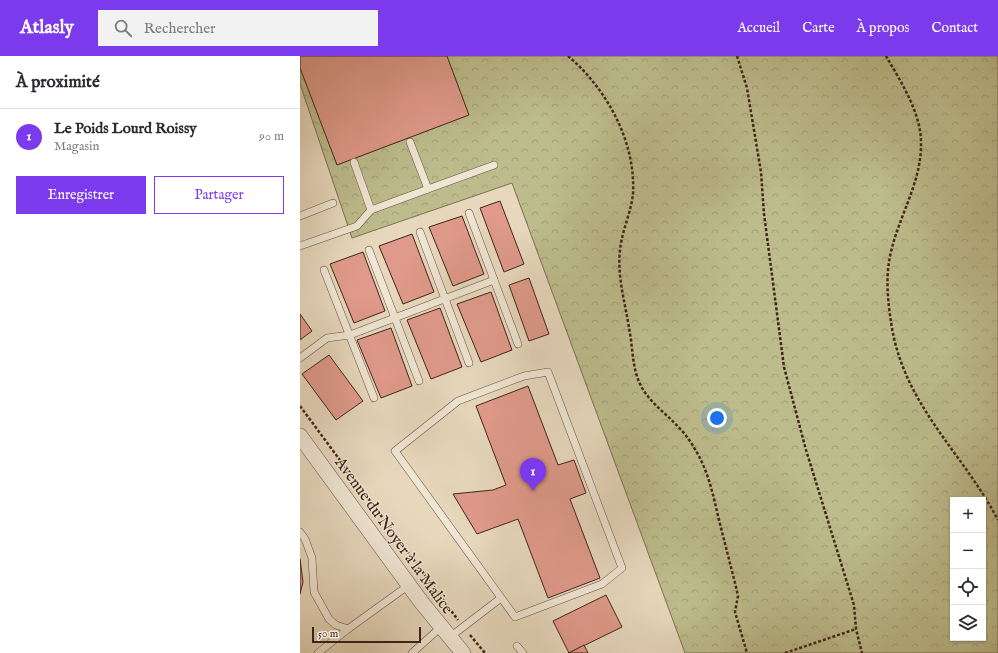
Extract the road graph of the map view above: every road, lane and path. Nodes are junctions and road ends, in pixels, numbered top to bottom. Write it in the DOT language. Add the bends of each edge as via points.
graph roads {
  1 [pos="568,56"];
  2 [pos="737,56"];
  3 [pos="886,56"];
  4 [pos="410,142"];
  5 [pos="354,162"];
  6 [pos="494,165"];
  7 [pos="428,189"];
  8 [pos="333,203"];
  9 [pos="371,210"];
  10 [pos="469,213"];
  11 [pos="300,216"];
  12 [pos="420,232"];
  13 [pos="300,246"];
  14 [pos="369,250"];
  15 [pos="324,270"];
  16 [pos="494,280"];
  17 [pos="445,299"];
  18 [pos="395,318"];
  19 [pos="350,335"];
  20 [pos="518,344"];
  21 [pos="300,358"];
  22 [pos="469,363"];
  23 [pos="418,381"];
  24 [pos="374,398"];
  25 [pos="300,406"];
  26 [pos="300,436"];
  27 [pos="998,520"];
  28 [pos="300,532"];
  29 [pos="409,585"];
  30 [pos="501,598"];
  31 [pos="464,627"];
  32 [pos="348,629"];
  33 [pos="856,629"];
  34 [pos="445,632"];
  35 [pos="517,646"];
  36 [pos="318,653"];
  37 [pos="412,653"];
  38 [pos="463,653"];
  39 [pos="485,653"];
  40 [pos="523,653"];
  41 [pos="747,653"];
  42 [pos="785,653"];
  43 [pos="862,653"];
  1 -- 41 [label="path" via="581,66 602,92 622,132 633,193 620,250 620,265 622,293 636,372 642,390 650,402 683,431 701,460 710,485 736,587 738,596 735,612"];
  2 -- 33 [label="path" via="747,88 761,172 784,367 806,450 854,605"];
  3 -- 27 [label="path" via="912,105 922,144 913,187 889,262 888,296 896,348 914,392"];
  4 -- 7 [label="lane"];
  5 -- 9 [label="lane"];
  6 -- 7 [label="lane"];
  7 -- 9 [label="lane"];
  8 -- 11 [label="lane"];
  9 -- 13 [label="lane" via="357,226"];
  10 -- 16 [label="lane"];
  12 -- 17 [label="lane"];
  14 -- 18 [label="lane"];
  15 -- 19 [label="lane"];
  16 -- 17 [label="lane"];
  16 -- 20 [label="lane"];
  17 -- 18 [label="lane"];
  17 -- 22 [label="lane"];
  18 -- 19 [label="lane"];
  18 -- 23 [label="lane"];
  19 -- 21 [label="lane" via="327,338"];
  19 -- 24 [label="lane"];
  25 -- 31 [label="path"];
  26 -- 29 [label="street, Avenue du Noyer à la Malice"];
  28 -- 32 [label="lane" via="312,558 314,592 329,619 336,625"];
  29 -- 32 [label="lane"];
  29 -- 34 [label="street, Avenue du Noyer à la Malice"];
  30 -- 30 [label="lane" via="395,451 458,401 524,376 548,372 622,568 602,584 515,617"];
  30 -- 31 [label="lane"];
  31 -- 34 [label="lane"];
  31 -- 39 [label="path"];
  32 -- 36 [label="lane"];
  33 -- 42 [label="path"];
  33 -- 43 [label="path"];
  34 -- 37 [label="lane"];
  34 -- 38 [label="street, Avenue du Noyer à la Malice"];
  35 -- 40 [label="lane"];
}
